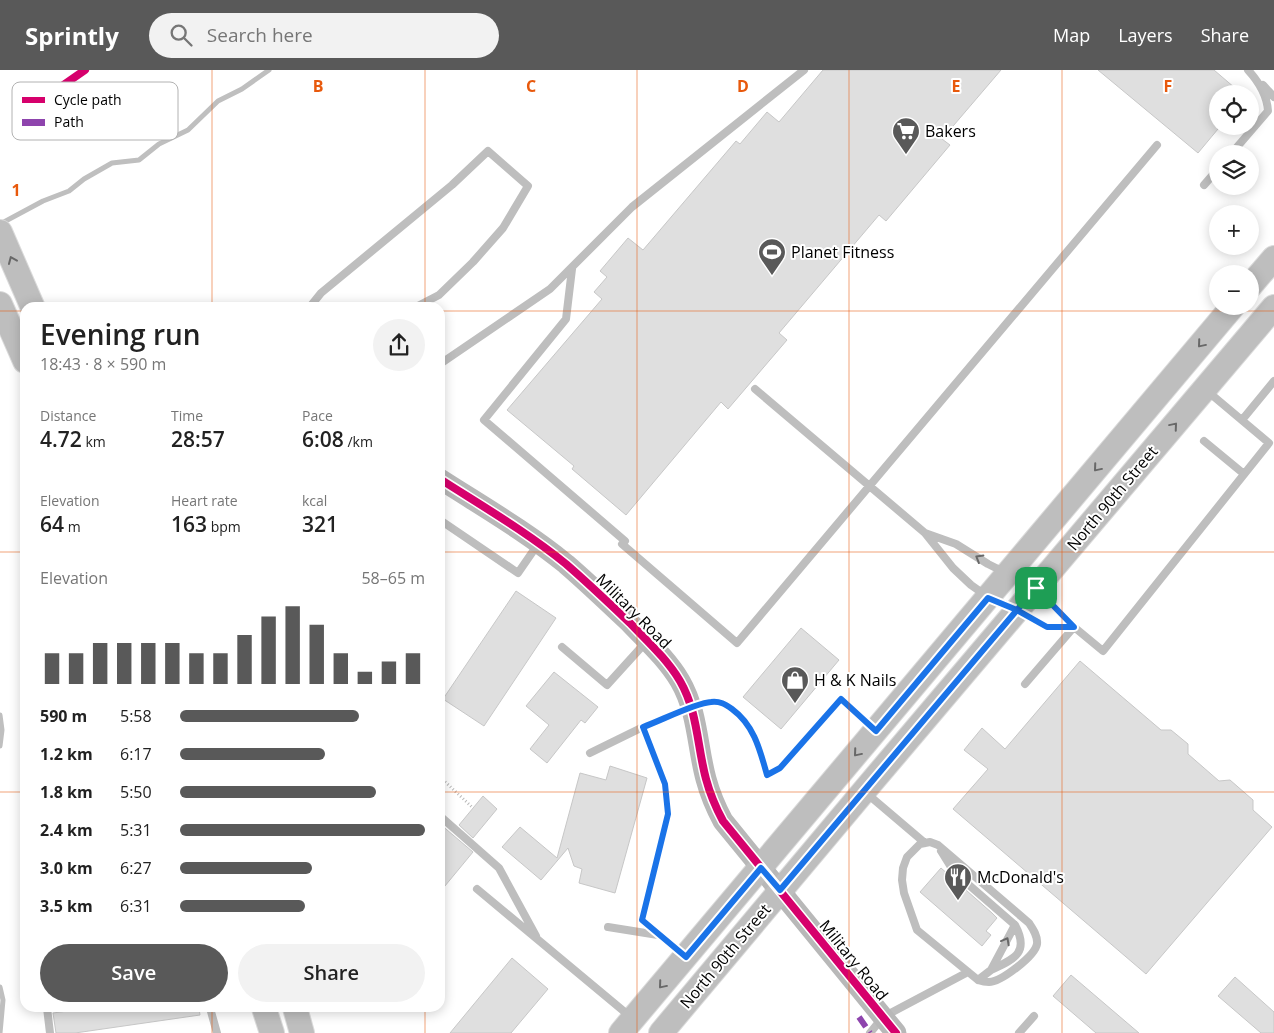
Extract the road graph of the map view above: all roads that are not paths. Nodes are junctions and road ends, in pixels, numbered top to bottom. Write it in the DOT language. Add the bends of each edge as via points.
graph roads {
  1 [pos="804,70"];
  2 [pos="1250,72"];
  3 [pos="1274,97"];
  4 [pos="1157,145"];
  5 [pos="1239,145"];
  6 [pos="1209,179"];
  7 [pos="1204,185"];
  8 [pos="0,232"];
  9 [pos="1274,258"];
  10 [pos="572,269"];
  11 [pos="1259,276"];
  12 [pos="28,298"];
  13 [pos="314,302"];
  14 [pos="426,302"];
  15 [pos="0,304"];
  16 [pos="1274,307"];
  17 [pos="1225,315"];
  18 [pos="1237,315"];
  19 [pos="20,350"];
  20 [pos="445,361"];
  21 [pos="1274,382"];
  22 [pos="755,389"];
  23 [pos="1206,389"];
  24 [pos="1242,420"];
  25 [pos="1204,441"];
  26 [pos="1244,474"];
  27 [pos="445,484"];
  28 [pos="869,486"];
  29 [pos="445,523"];
  30 [pos="925,533"];
  31 [pos="538,544"];
  32 [pos="1008,573"];
  33 [pos="1036,588"];
  34 [pos="988,598"];
  35 [pos="1017,610"];
  36 [pos="1074,627"];
  37 [pos="647,641"];
  38 [pos="562,647"];
  39 [pos="1025,684"];
  40 [pos="692,708"];
  41 [pos="643,727"];
  42 [pos="876,731"];
  43 [pos="590,753"];
  44 [pos="864,791"];
  45 [pos="445,820"];
  46 [pos="925,842"];
  47 [pos="938,845"];
  48 [pos="761,868"];
  49 [pos="476,889"];
  50 [pos="780,890"];
  51 [pos="1015,925"];
  52 [pos="608,927"];
  53 [pos="660,935"];
  54 [pos="538,940"];
  55 [pos="686,957"];
  56 [pos="991,970"];
  57 [pos="968,972"];
  58 [pos="978,980"];
  59 [pos="47,1012"];
  60 [pos="211,1012"];
  61 [pos="265,1012"];
  62 [pos="296,1012"];
  63 [pos="1034,1016"];
  64 [pos="627,1026"];
  65 [pos="883,1028"];
  66 [pos="50,1033"];
  67 [pos="217,1033"];
  68 [pos="272,1033"];
  69 [pos="302,1033"];
  70 [pos="660,1033"];
  71 [pos="1019,1033"];
  1 -- 10 [label="lane" via="632,207"];
  2 -- 3 [label="lane"];
  2 -- 5 [label="lane" via="1263,90 1268,112"];
  4 -- 28 [label="lane"];
  6 -- 7 [label="lane"];
  12 -- 8 [label="main road, one-way"];
  9 -- 11 [label="main road"];
  10 -- 20 [label="lane" via="526,307"];
  10 -- 28 [label="lane" via="566,319 484,420 737,643"];
  13 -- 14 [label="lane" via="488,151 528,186 504,228 440,295"];
  15 -- 19 [label="main road"];
  16 -- 23 [label="main road, North 90th Street"];
  17 -- 32 [label="main road, North 90th Street, one-way"];
  18 -- 23 [label="main road" via="1200,374"];
  21 -- 24 [label="lane"];
  22 -- 28 [label="lane"];
  23 -- 24 [label="lane"];
  33 -- 23 [label="main road, North 90th Street, one-way"];
  24 -- 26 [label="lane" via="1269,443"];
  25 -- 26 [label="lane"];
  26 -- 36 [label="lane" via="1103,651"];
  27 -- 31 [label="main road, Military Road"];
  28 -- 30 [label="lane"];
  29 -- 31 [label="lane" via="518,573"];
  32 -- 30 [label="lane, one-way" via="956,544"];
  30 -- 34 [label="lane" via="953,568"];
  31 -- 37 [label="main road, Military Road" via="602,596"];
  32 -- 33 [label="lane"];
  32 -- 34 [label="main road, North 90th Street"];
  33 -- 35 [label="main road, North 90th Street"];
  33 -- 36 [label="lane"];
  34 -- 35 [label="lane"];
  34 -- 42 [label="main road, North 90th Street"];
  35 -- 36 [label="lane" via="1047,627"];
  35 -- 44 [label="main road, North 90th Street"];
  36 -- 39 [label="lane"];
  37 -- 38 [label="lane" via="607,685"];
  37 -- 40 [label="main road, Military Road" via="670,666"];
  40 -- 41 [label="lane"];
  40 -- 42 [label="lane" via="723,702 737,712 748,723 767,775 780,768 841,699"];
  40 -- 48 [label="main road, Military Road" via="705,778 716,809"];
  41 -- 43 [label="lane"];
  41 -- 53 [label="lane" via="665,784 668,814 642,920"];
  42 -- 48 [label="main road, North 90th Street, one-way"];
  44 -- 46 [label="lane"];
  44 -- 50 [label="main road, North 90th Street"];
  45 -- 54 [label="lane" via="500,868"];
  46 -- 47 [label="lane"];
  46 -- 57 [label="lane" via="913,850 903,868 904,893 917,930"];
  47 -- 51 [label="lane" via="954,872"];
  47 -- 58 [label="lane" via="1029,922 1034,931 1037,945 1021,966 990,983"];
  48 -- 50 [label="main road, Military Road"];
  48 -- 55 [label="main road, North 90th Street"];
  49 -- 54 [label="lane"];
  50 -- 65 [label="main road, Military Road"];
  50 -- 70 [label="main road, North 90th Street"];
  56 -- 51 [label="lane, one-way"];
  51 -- 56 [label="lane" via="1022,938 1021,947 1010,961"];
  52 -- 53 [label="lane"];
  53 -- 55 [label="lane"];
  54 -- 64 [label="lane"];
  55 -- 64 [label="main road, North 90th Street, one-way"];
  56 -- 58 [label="lane"];
  57 -- 58 [label="lane"];
  57 -- 65 [label="lane"];
  59 -- 66 [label="lane"];
  60 -- 67 [label="lane"];
  61 -- 68 [label="main road"];
  62 -- 69 [label="main road"];
  63 -- 71 [label="lane"];
}
